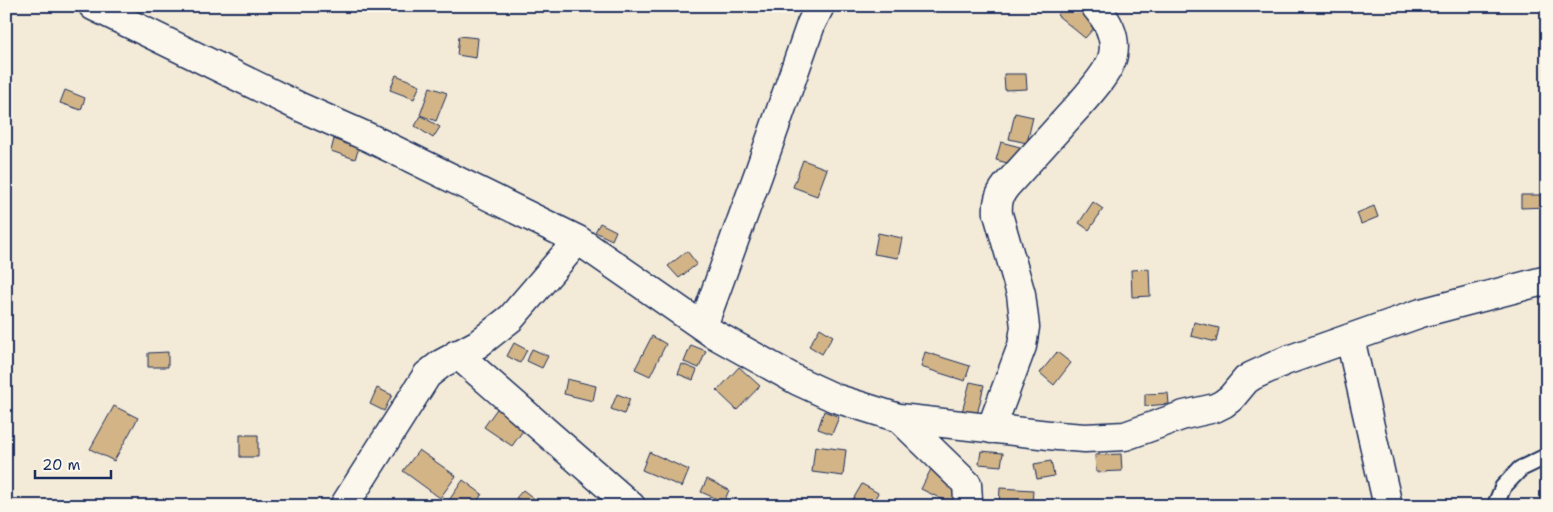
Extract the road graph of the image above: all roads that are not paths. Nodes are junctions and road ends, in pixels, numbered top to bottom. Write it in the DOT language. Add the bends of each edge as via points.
graph roads {
  1 [pos="93,6"];
  2 [pos="820,6"];
  3 [pos="1095,6"];
  4 [pos="578,240"];
  5 [pos="1547,280"];
  6 [pos="703,326"];
  7 [pos="1350,338"];
  8 [pos="457,354"];
  9 [pos="900,418"];
  10 [pos="992,429"];
  11 [pos="1547,456"];
  12 [pos="344,506"];
  13 [pos="631,506"];
  14 [pos="966,506"];
  15 [pos="1388,506"];
  16 [pos="1496,506"];
  1 -- 4 [label="street"];
  2 -- 6 [label="street" via="810,24"];
  3 -- 10 [label="street" via="1106,18 1112,32 1113,57 1095,87 1006,186 997,204 1021,294 1025,327 1022,346"];
  4 -- 6 [label="street"];
  4 -- 8 [label="street" via="511,318 478,344"];
  5 -- 7 [label="street" via="1421,313"];
  6 -- 9 [label="street" via="798,381 835,398"];
  7 -- 10 [label="street" via="1252,376 1231,398 1215,408 1124,436 1085,438"];
  7 -- 15 [label="street"];
  8 -- 12 [label="street" via="428,375"];
  8 -- 13 [label="street"];
  9 -- 10 [label="street"];
  9 -- 14 [label="street" via="967,484"];
  11 -- 16 [label="lane" via="1520,469 1504,487"];
}
